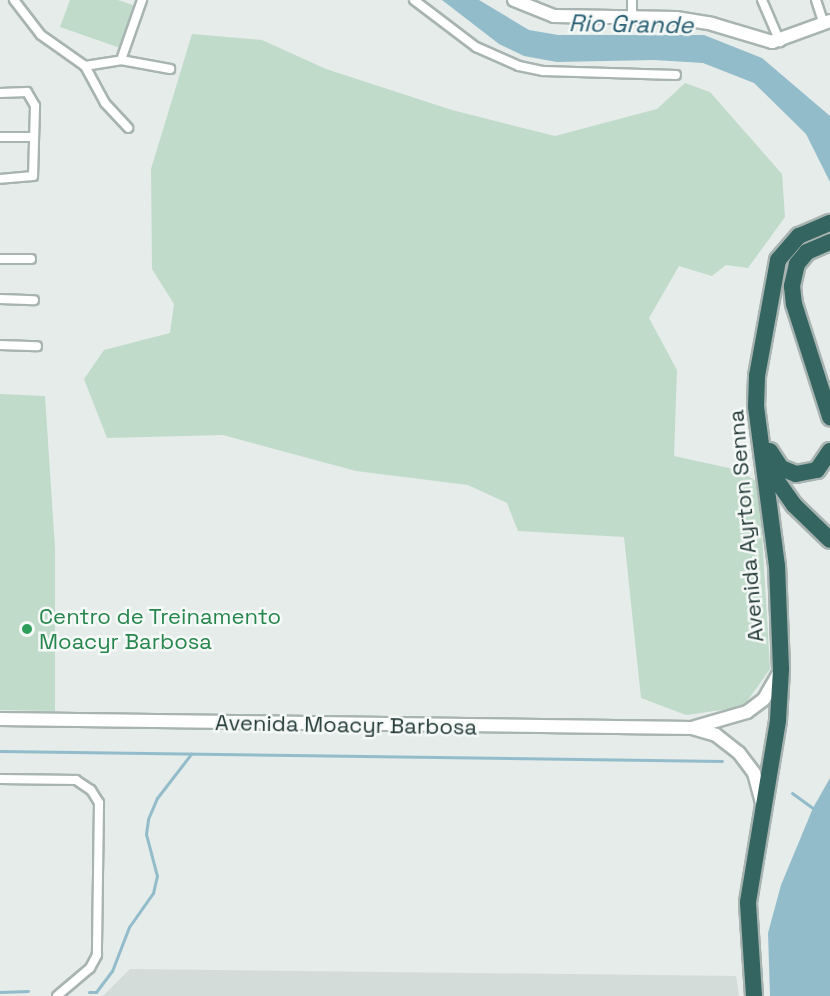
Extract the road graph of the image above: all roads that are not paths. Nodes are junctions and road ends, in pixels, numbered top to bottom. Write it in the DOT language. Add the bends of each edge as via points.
graph roads {
  1 [pos="14,0"];
  2 [pos="142,0"];
  3 [pos="414,0"];
  4 [pos="514,0"];
  5 [pos="632,0"];
  6 [pos="762,0"];
  7 [pos="816,0"];
  8 [pos="632,18"];
  9 [pos="827,23"];
  10 [pos="780,42"];
  11 [pos="121,60"];
  12 [pos="85,66"];
  13 [pos="170,69"];
  14 [pos="676,75"];
  15 [pos="0,93"];
  16 [pos="128,128"];
  17 [pos="34,136"];
  18 [pos="0,137"];
  19 [pos="0,179"];
  20 [pos="830,223"];
  21 [pos="830,242"];
  22 [pos="31,259"];
  23 [pos="0,260"];
  24 [pos="0,299"];
  25 [pos="34,300"];
  26 [pos="0,345"];
  27 [pos="37,346"];
  28 [pos="830,417"];
  29 [pos="761,434"];
  30 [pos="830,451"];
  31 [pos="765,461"];
  32 [pos="830,540"];
  33 [pos="781,669"];
  34 [pos="0,719"];
  35 [pos="692,728"];
  36 [pos="0,779"];
  37 [pos="762,804"];
  38 [pos="57,996"];
  39 [pos="754,996"];
  1 -- 12 [label="street" via="41,35"];
  2 -- 11 [label="street"];
  3 -- 14 [label="street" via="476,47 519,66 543,71"];
  4 -- 8 [label="street" via="554,16"];
  5 -- 8 [label="street"];
  6 -- 10 [label="street"];
  7 -- 9 [label="street"];
  8 -- 10 [label="street" via="712,24 760,41"];
  9 -- 10 [label="street"];
  11 -- 12 [label="street"];
  11 -- 13 [label="street"];
  12 -- 16 [label="street" via="105,104"];
  15 -- 17 [label="street" via="32,95"];
  17 -- 18 [label="street"];
  17 -- 19 [label="street" via="34,173 29,179"];
  20 -- 29 [label="highway, Avenida Ayrton Senna" via="790,243 778,260 757,376"];
  21 -- 28 [label="highway" via="807,252 797,264 792,286 794,304"];
  22 -- 23 [label="street"];
  24 -- 25 [label="street"];
  26 -- 27 [label="street"];
  29 -- 30 [label="highway" via="774,459 788,473 817,470"];
  29 -- 31 [label="highway, Avenida Ayrton Senna"];
  31 -- 32 [label="highway" via="782,490"];
  31 -- 33 [label="highway, Avenida Ayrton Senna" via="777,566"];
  33 -- 35 [label="street, Avenida Moacyr Barbosa" via="764,699 753,708"];
  33 -- 37 [label="highway, Avenida Ayrton Senna" via="778,720"];
  34 -- 35 [label="street, Avenida Moacyr Barbosa"];
  35 -- 37 [label="street, Avenida Moacyr Barbosa" via="716,735 738,753 754,773"];
  36 -- 38 [label="street" via="69,779 86,785 99,803 98,948 93,964"];
  37 -- 39 [label="highway, Avenida Ayrton Senna" via="748,902"];
}
